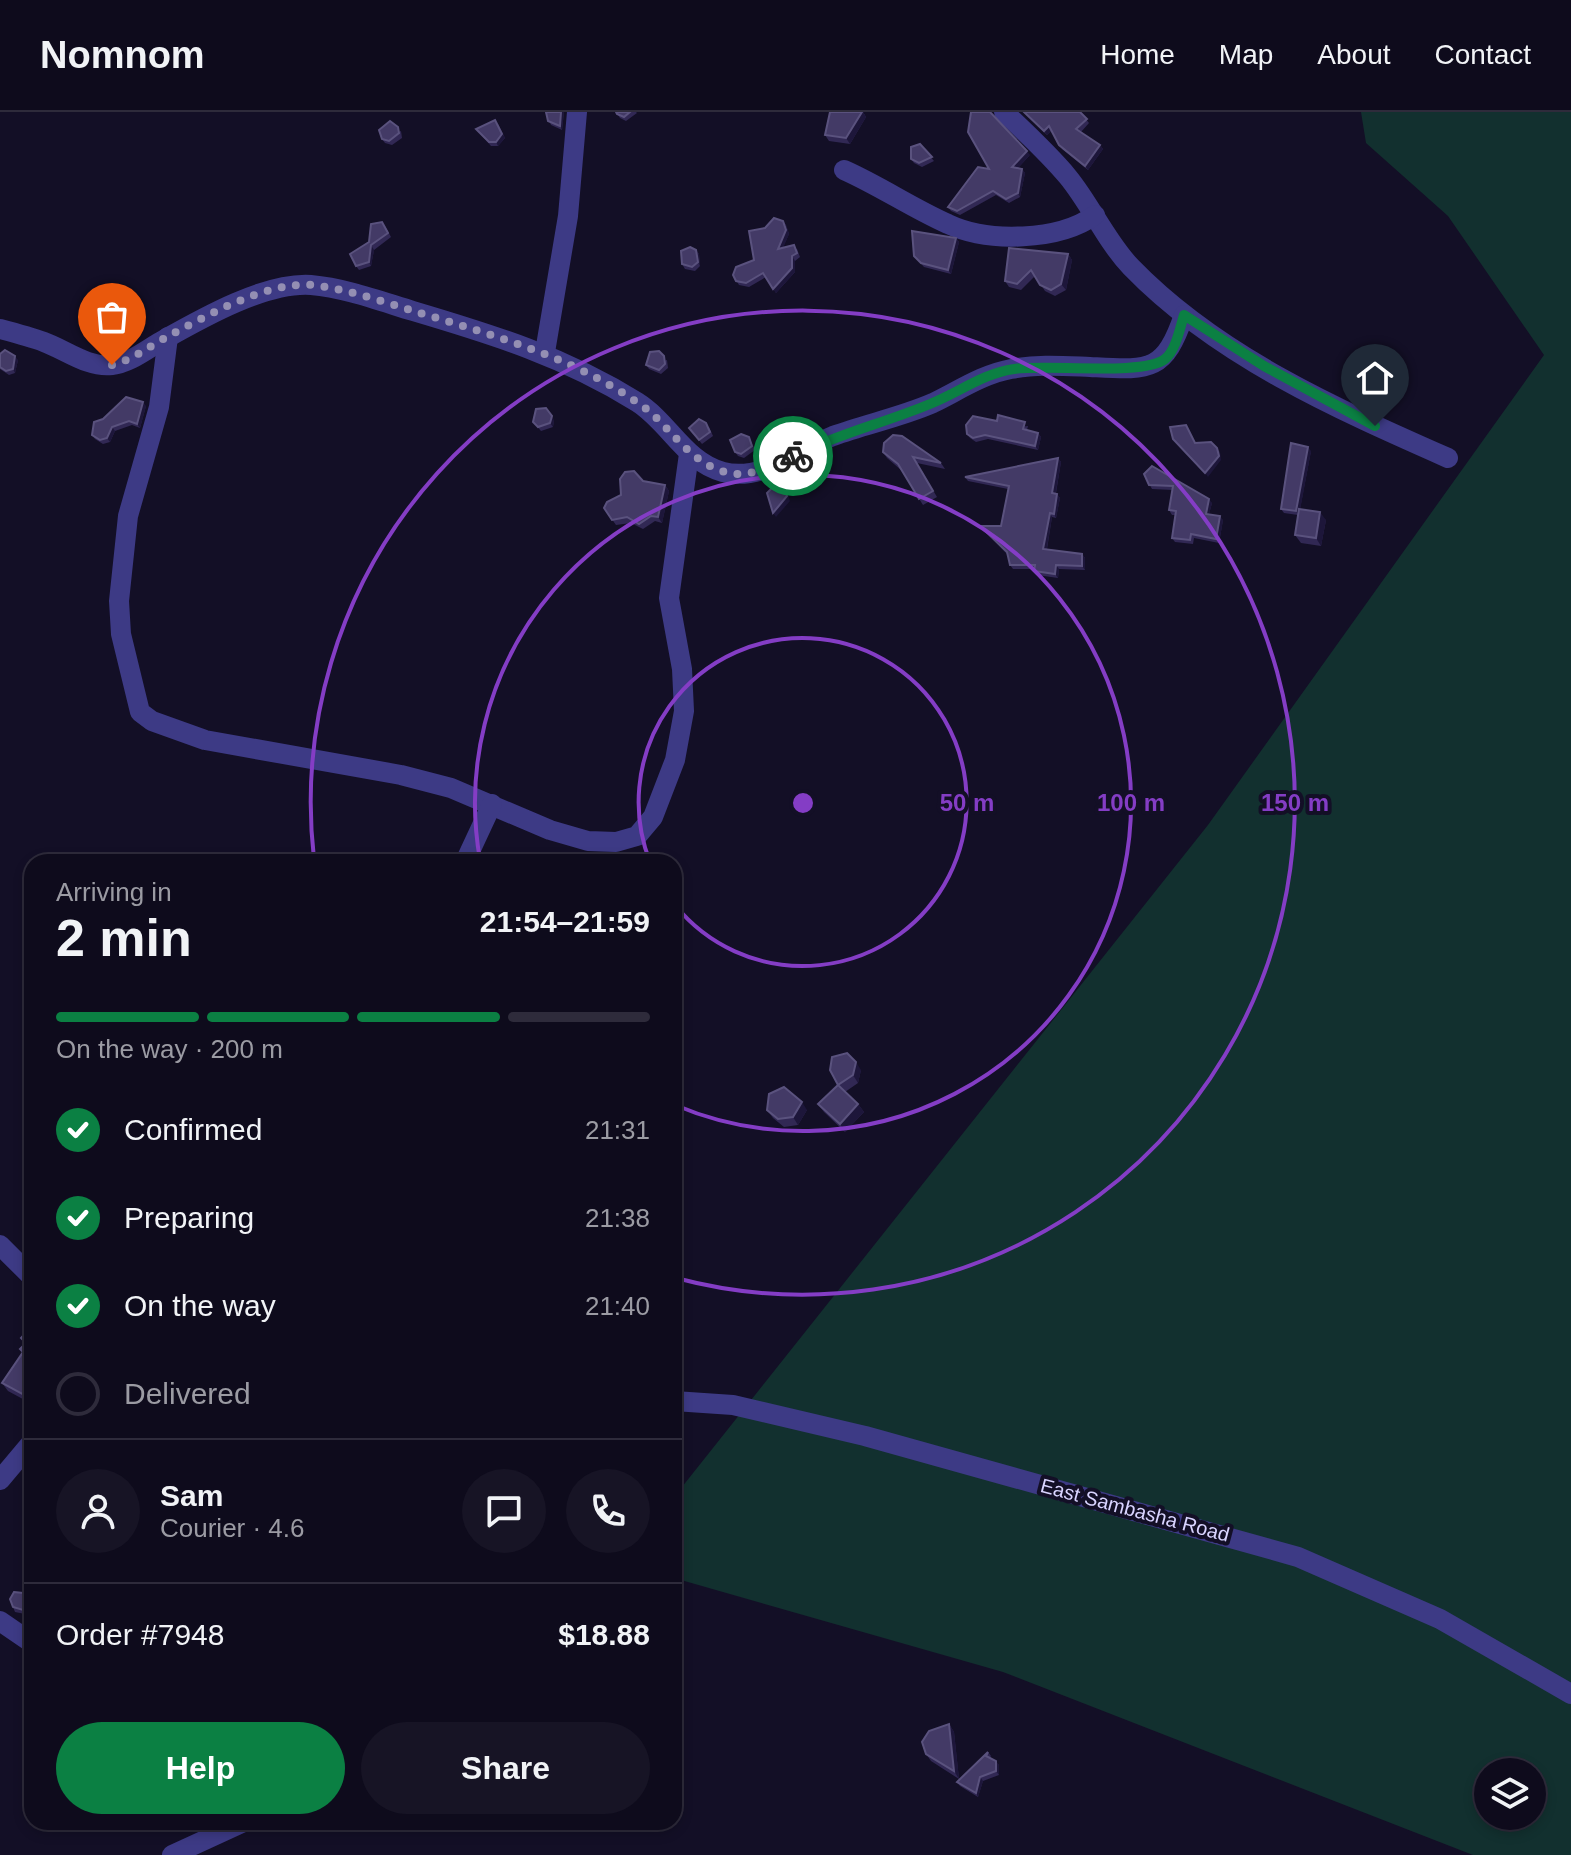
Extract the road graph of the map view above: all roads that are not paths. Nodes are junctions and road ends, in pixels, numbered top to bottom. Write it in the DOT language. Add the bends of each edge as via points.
graph roads {
  1 [pos="577,112"];
  2 [pos="1004,112"];
  3 [pos="844,170"];
  4 [pos="1095,215"];
  5 [pos="1184,315"];
  6 [pos="0,329"];
  7 [pos="168,337"];
  8 [pos="545,352"];
  9 [pos="689,454"];
  10 [pos="1448,458"];
  11 [pos="492,804"];
  12 [pos="469,854"];
  13 [pos="0,1245"];
  14 [pos="24,1269"];
  15 [pos="682,1402"];
  16 [pos="24,1452"];
  17 [pos="0,1480"];
  18 [pos="0,1621"];
  19 [pos="24,1638"];
  20 [pos="1571,1694"];
  21 [pos="227,1830"];
  22 [pos="172,1855"];
  1 -- 8 [label="street" via="568,216"];
  2 -- 4 [label="street" via="1068,177"];
  3 -- 4 [label="street" via="971,232 1060,233"];
  4 -- 5 [label="street" via="1128,264"];
  5 -- 9 [label="street" via="1173,348 1164,360 1149,365 1010,369 930,404 830,437 762,471 719,471"];
  5 -- 10 [label="street" via="1350,415"];
  6 -- 7 [label="street" via="98,365 126,362"];
  7 -- 8 [label="street" via="265,291 313,285"];
  7 -- 11 [label="street" via="159,407 128,516 119,601 121,634 140,712 205,740 401,775"];
  8 -- 9 [label="street" via="643,406"];
  9 -- 11 [label="street" via="669,598 684,711 675,760 653,817 637,836 588,841"];
  11 -- 12 [label="street"];
  13 -- 14 [label="street"];
  15 -- 20 [label="street, East Sambasha Road" via="733,1405 865,1436 1298,1557 1440,1619"];
  16 -- 17 [label="street"];
  18 -- 19 [label="street"];
  21 -- 22 [label="street"];
}
